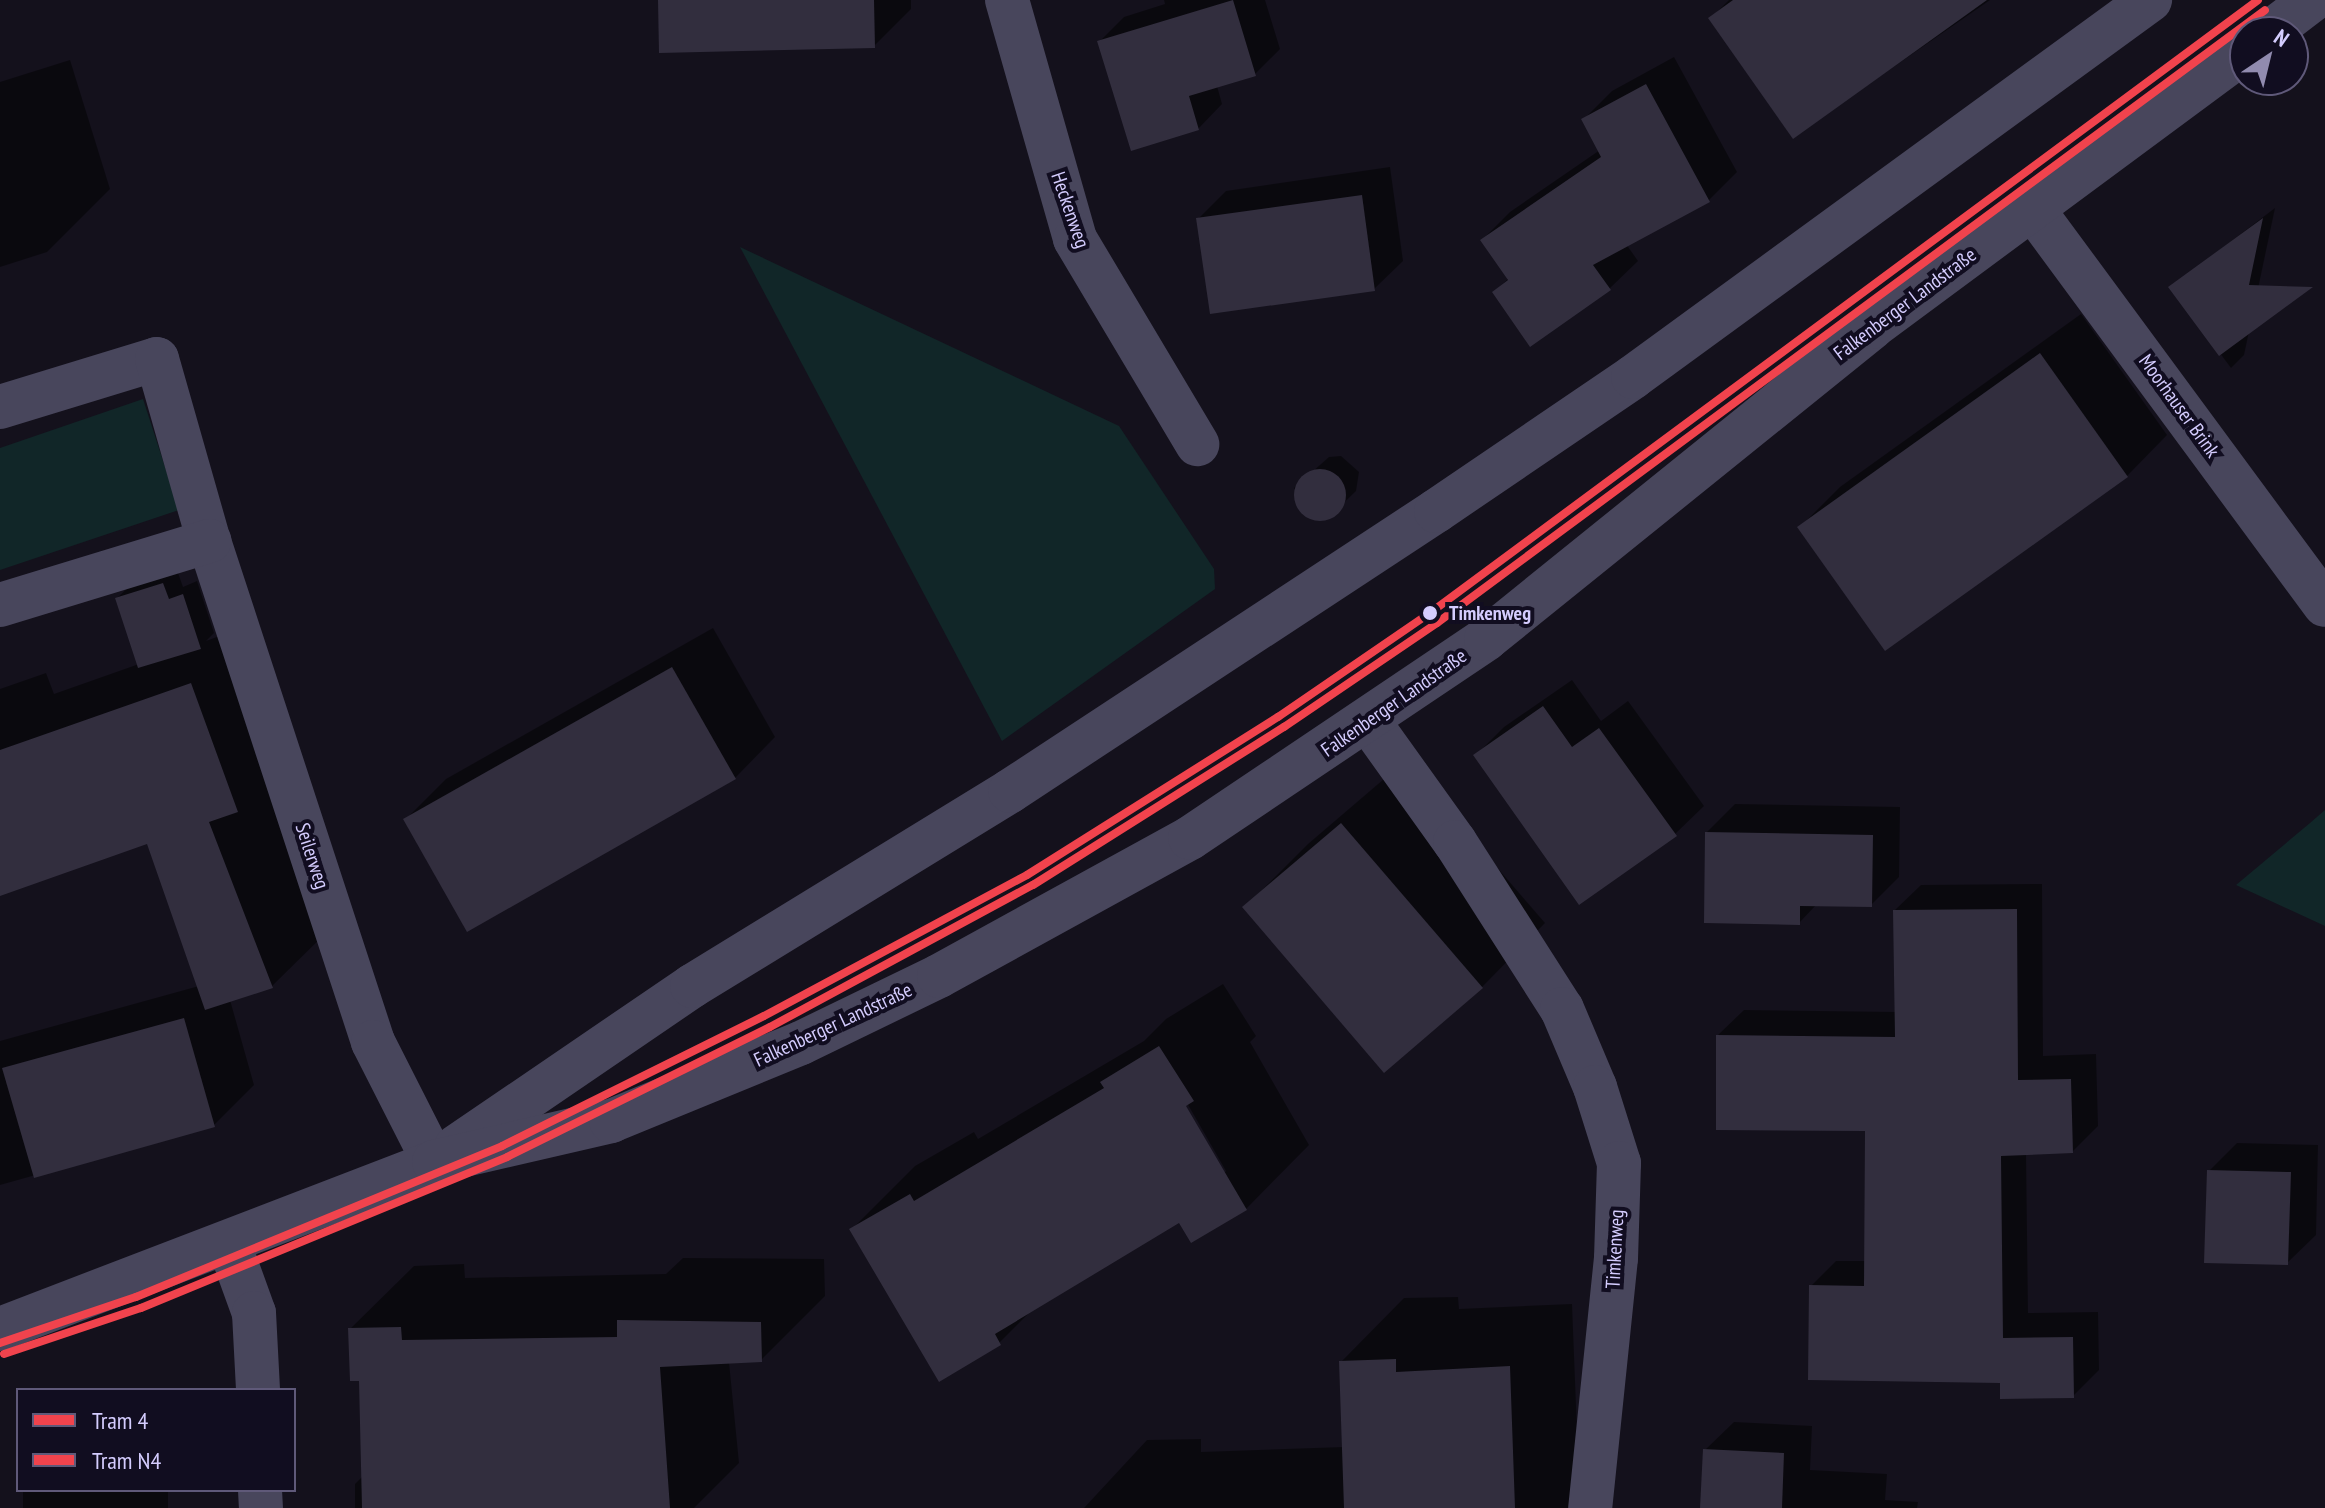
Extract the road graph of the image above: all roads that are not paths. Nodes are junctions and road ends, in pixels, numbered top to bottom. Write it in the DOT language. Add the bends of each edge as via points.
graph roads {
  1 [pos="1007,0"];
  2 [pos="2150,0"];
  3 [pos="2312,0"];
  4 [pos="2291,16"];
  5 [pos="2229,63"];
  6 [pos="2032,208"];
  7 [pos="0,407"];
  8 [pos="1197,444"];
  9 [pos="209,541"];
  10 [pos="0,605"];
  11 [pos="2325,605"];
  12 [pos="1369,722"];
  13 [pos="434,1162"];
  14 [pos="229,1244"];
  15 [pos="0,1329"];
  16 [pos="258,1388"];
  17 [pos="1590,1508"];
  1 -- 8 [label="street, Heckenweg" via="1075,239"];
  2 -- 13 [label="street, Falkenberger Landstraße" via="1645,369 1424,519 1010,791 692,986"];
  3 -- 4 [label="street"];
  5 -- 6 [label="street, Falkenberger Landstraße"];
  6 -- 11 [label="street, Moorhauser Brink"];
  6 -- 12 [label="street, Falkenberger Landstraße" via="1872,327 1486,639"];
  7 -- 9 [label="street, Seilerweg" via="157,359"];
  9 -- 10 [label="street"];
  9 -- 13 [label="street, Seilerweg" via="373,1042"];
  12 -- 13 [label="street, Falkenberger Landstraße" via="1190,838 1039,923 801,1043 611,1121"];
  12 -- 17 [label="street, Timkenweg" via="1455,842 1562,1009 1619,1163 1616,1258"];
  13 -- 14 [label="street, Falkenberger Landstraße"];
  14 -- 15 [label="street, Falkenberger Landstraße"];
  14 -- 16 [label="street" via="254,1313"];
}
